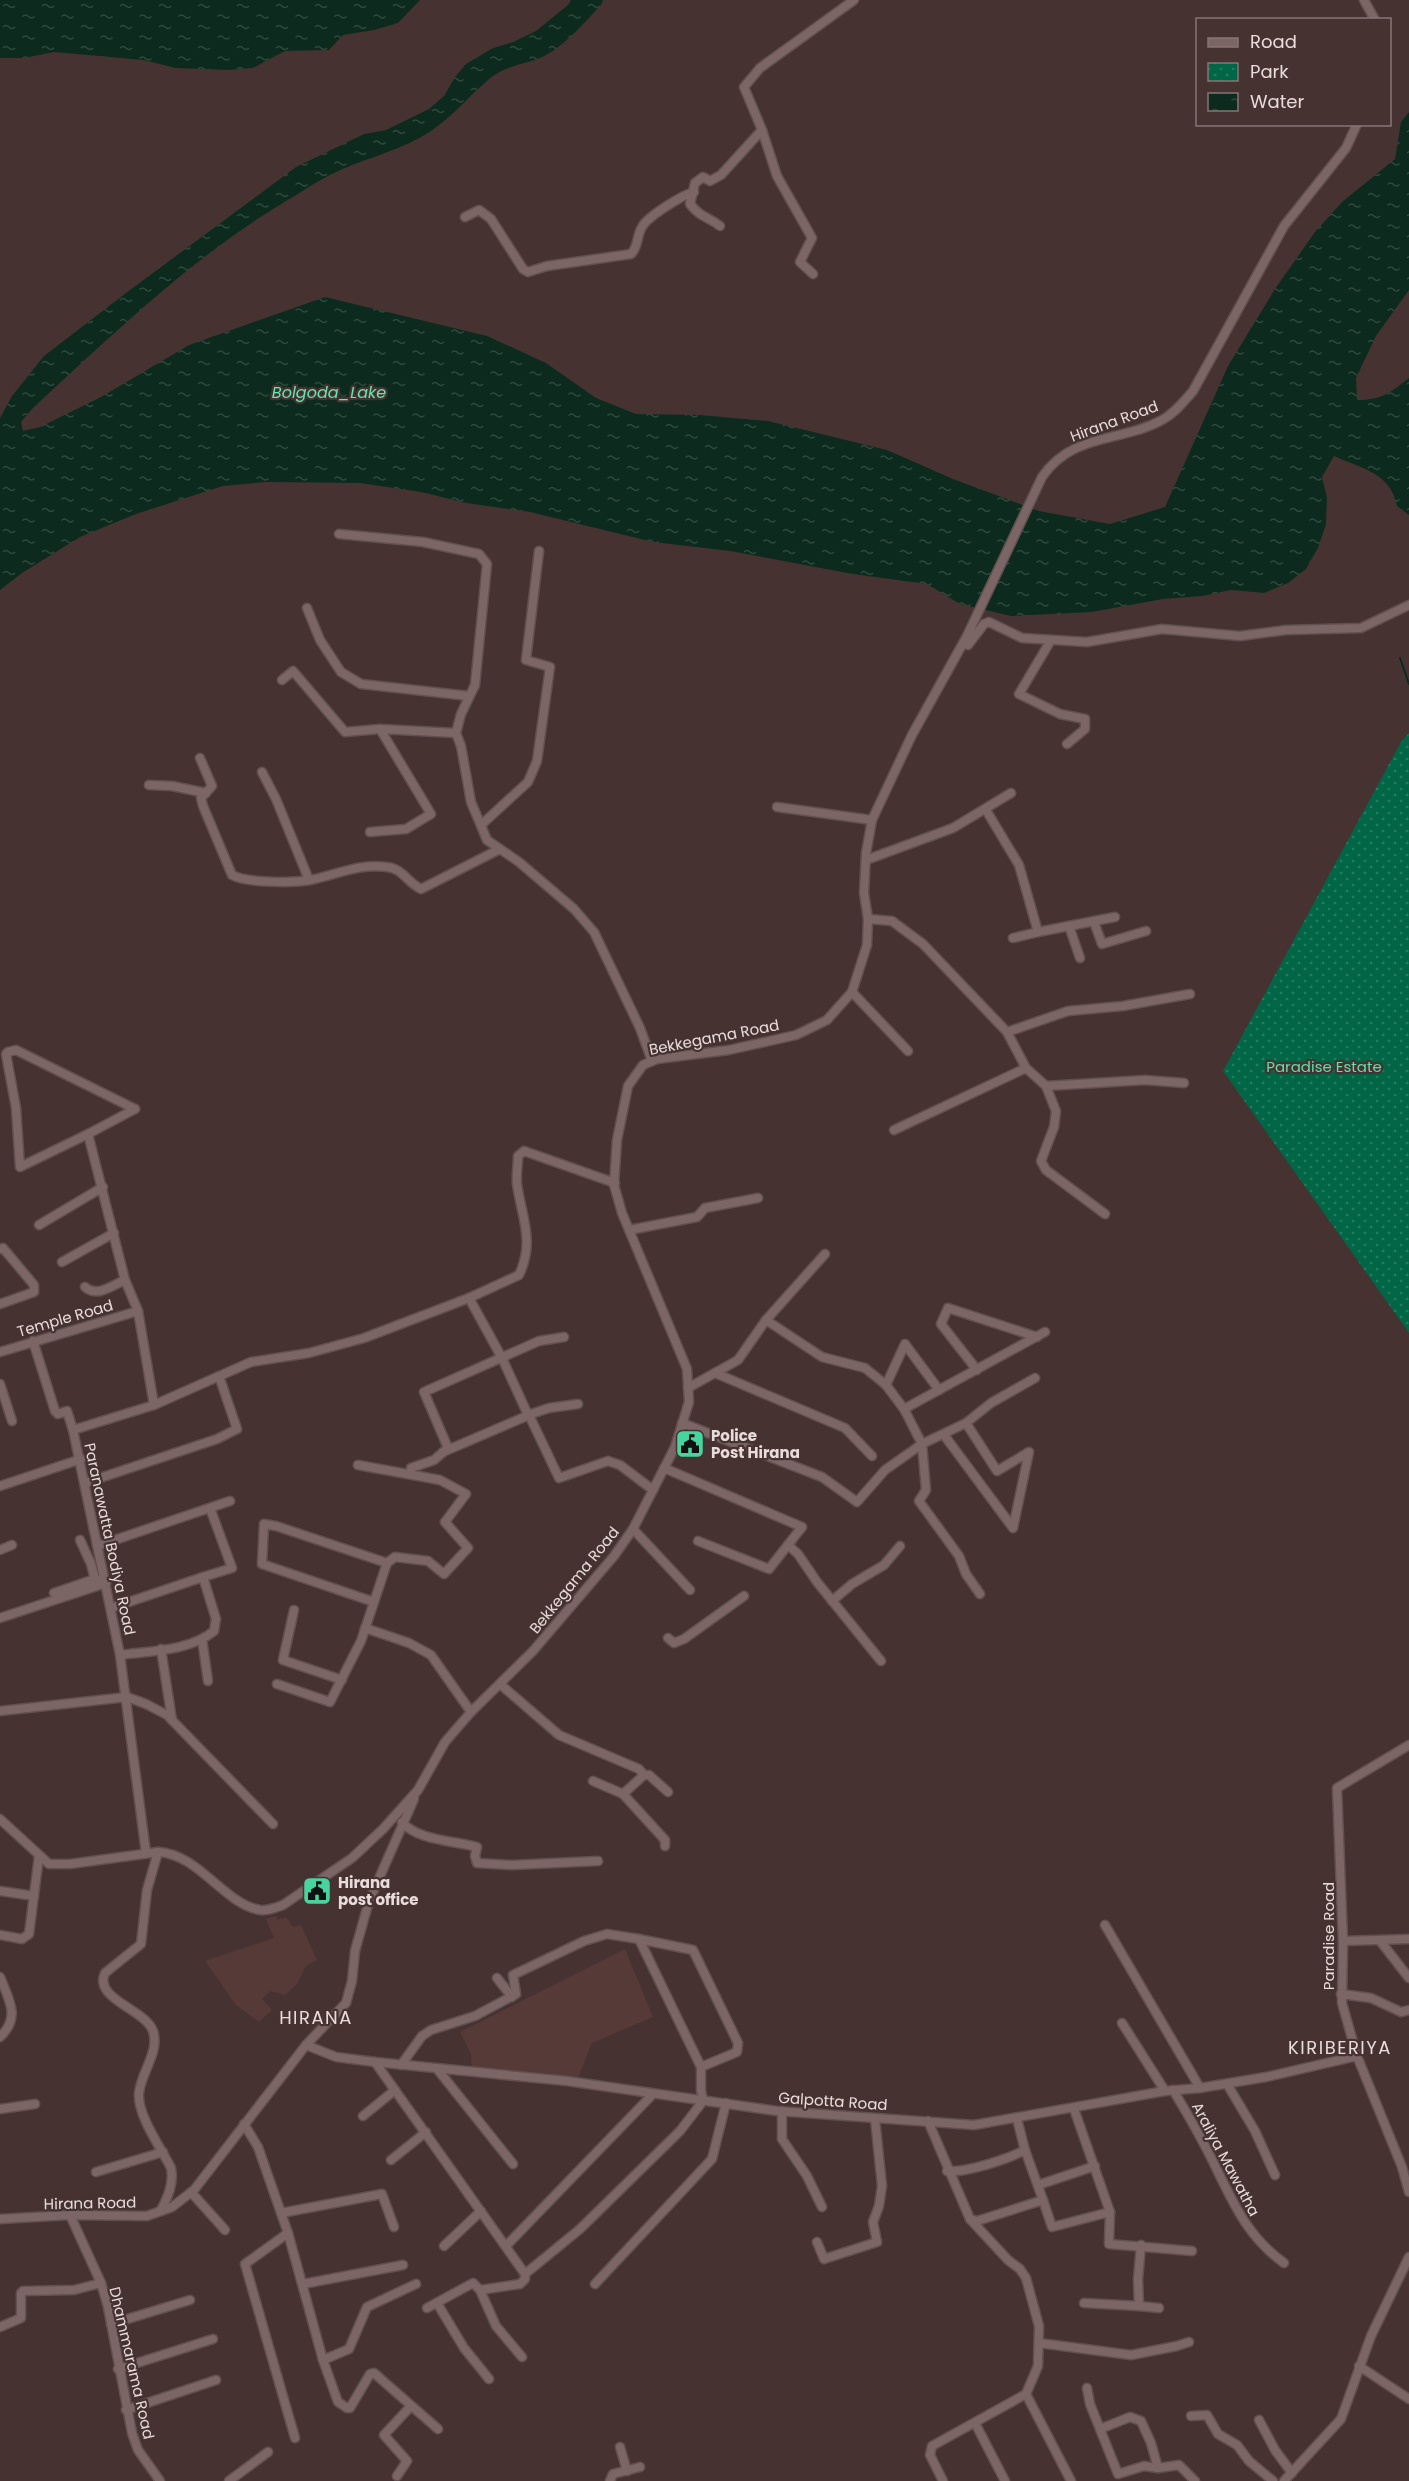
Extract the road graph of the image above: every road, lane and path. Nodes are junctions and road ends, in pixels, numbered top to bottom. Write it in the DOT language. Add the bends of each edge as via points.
graph roads {
  1 [pos="854,0"];
  2 [pos="1364,0"];
  3 [pos="1374,18"];
  4 [pos="1356,126"];
  5 [pos="762,130"];
  6 [pos="694,192"];
  7 [pos="465,218"];
  8 [pos="720,226"];
  9 [pos="813,274"];
  10 [pos="339,534"];
  11 [pos="539,551"];
  12 [pos="1409,604"];
  13 [pos="307,608"];
  14 [pos="1051,639"];
  15 [pos="960,650"];
  16 [pos="282,680"];
  17 [pos="469,696"];
  18 [pos="380,729"];
  19 [pos="456,733"];
  20 [pos="1067,744"];
  21 [pos="200,758"];
  22 [pos="262,772"];
  23 [pos="149,785"];
  24 [pos="206,793"];
  25 [pos="1011,793"];
  26 [pos="777,807"];
  27 [pos="986,810"];
  28 [pos="872,820"];
  29 [pos="481,825"];
  30 [pos="370,832"];
  31 [pos="500,849"];
  32 [pos="866,860"];
  33 [pos="309,880"];
  34 [pos="1115,917"];
  35 [pos="868,919"];
  36 [pos="1094,922"];
  37 [pos="1069,927"];
  38 [pos="1146,931"];
  39 [pos="1038,932"];
  40 [pos="1013,938"];
  41 [pos="1080,958"];
  42 [pos="852,992"];
  43 [pos="1190,994"];
  44 [pos="1007,1032"];
  45 [pos="908,1051"];
  46 [pos="652,1061"];
  47 [pos="1026,1068"];
  48 [pos="1184,1083"];
  49 [pos="1046,1086"];
  50 [pos="894,1130"];
  51 [pos="88,1134"];
  52 [pos="615,1183"];
  53 [pos="103,1187"];
  54 [pos="758,1198"];
  55 [pos="1106,1214"];
  56 [pos="39,1225"];
  57 [pos="629,1230"];
  58 [pos="114,1233"];
  59 [pos="1,1247"];
  60 [pos="825,1254"];
  61 [pos="62,1262"];
  62 [pos="125,1280"];
  63 [pos="85,1287"];
  64 [pos="469,1298"];
  65 [pos="0,1304"];
  66 [pos="138,1311"];
  67 [pos="766,1320"];
  68 [pos="564,1337"];
  69 [pos="33,1341"];
  70 [pos="0,1352"];
  71 [pos="502,1358"];
  72 [pos="977,1370"];
  73 [pos="715,1373"];
  74 [pos="219,1376"];
  75 [pos="1035,1378"];
  76 [pos="0,1384"];
  77 [pos="885,1385"];
  78 [pos="688,1388"];
  79 [pos="939,1390"];
  80 [pos="578,1404"];
  81 [pos="154,1405"];
  82 [pos="904,1409"];
  83 [pos="529,1415"];
  84 [pos="12,1421"];
  85 [pos="682,1423"];
  86 [pos="966,1424"];
  87 [pos="73,1430"];
  88 [pos="944,1435"];
  89 [pos="922,1444"];
  90 [pos="443,1452"];
  91 [pos="872,1456"];
  92 [pos="81,1459"];
  93 [pos="358,1465"];
  94 [pos="664,1468"];
  95 [pos="411,1474"];
  96 [pos="85,1483"];
  97 [pos="0,1486"];
  98 [pos="653,1490"];
  99 [pos="230,1501"];
  100 [pos="210,1508"];
  101 [pos="633,1529"];
  102 [pos="80,1540"];
  103 [pos="698,1541"];
  104 [pos="12,1545"];
  105 [pos="788,1545"];
  106 [pos="97,1546"];
  107 [pos="900,1546"];
  108 [pos="0,1550"];
  109 [pos="387,1563"];
  110 [pos="203,1577"];
  111 [pos="95,1579"];
  112 [pos="106,1583"];
  113 [pos="690,1590"];
  114 [pos="54,1593"];
  115 [pos="980,1594"];
  116 [pos="744,1596"];
  117 [pos="832,1600"];
  118 [pos="374,1602"];
  119 [pos="111,1608"];
  120 [pos="294,1610"];
  121 [pos="0,1618"];
  122 [pos="365,1628"];
  123 [pos="668,1638"];
  124 [pos="202,1639"];
  125 [pos="161,1649"];
  126 [pos="120,1655"];
  127 [pos="881,1661"];
  128 [pos="342,1680"];
  129 [pos="207,1681"];
  130 [pos="277,1684"];
  131 [pos="500,1684"];
  132 [pos="127,1697"];
  133 [pos="0,1711"];
  134 [pos="471,1712"];
  135 [pos="172,1720"];
  136 [pos="1409,1745"];
  137 [pos="644,1775"];
  138 [pos="593,1781"];
  139 [pos="418,1790"];
  140 [pos="668,1792"];
  141 [pos="623,1794"];
  142 [pos="396,1814"];
  143 [pos="0,1819"];
  144 [pos="273,1824"];
  145 [pos="403,1824"];
  146 [pos="665,1846"];
  147 [pos="158,1852"];
  148 [pos="146,1853"];
  149 [pos="39,1856"];
  150 [pos="598,1861"];
  151 [pos="0,1892"];
  152 [pos="34,1896"];
  153 [pos="1105,1925"];
  154 [pos="0,1935"];
  155 [pos="639,1939"];
  156 [pos="1409,1939"];
  157 [pos="1343,1941"];
  158 [pos="1381,1942"];
  159 [pos="0,1977"];
  160 [pos="497,1978"];
  161 [pos="1409,1978"];
  162 [pos="1341,1994"];
  163 [pos="512,1997"];
  164 [pos="1409,2010"];
  165 [pos="1122,2023"];
  166 [pos="0,2037"];
  167 [pos="306,2045"];
  168 [pos="1357,2056"];
  169 [pos="375,2062"];
  170 [pos="401,2065"];
  171 [pos="701,2067"];
  172 [pos="438,2070"];
  173 [pos="1227,2084"];
  174 [pos="1200,2088"];
  175 [pos="395,2090"];
  176 [pos="1169,2090"];
  177 [pos="653,2094"];
  178 [pos="703,2101"];
  179 [pos="726,2103"];
  180 [pos="35,2104"];
  181 [pos="0,2109"];
  182 [pos="1074,2109"];
  183 [pos="782,2111"];
  184 [pos="363,2116"];
  185 [pos="874,2119"];
  186 [pos="1017,2119"];
  187 [pos="928,2121"];
  188 [pos="244,2124"];
  189 [pos="426,2132"];
  190 [pos="1025,2150"];
  191 [pos="163,2151"];
  192 [pos="391,2160"];
  193 [pos="513,2164"];
  194 [pos="1095,2166"];
  195 [pos="947,2171"];
  196 [pos="96,2172"];
  197 [pos="1275,2175"];
  198 [pos="1038,2185"];
  199 [pos="191,2192"];
  200 [pos="1409,2192"];
  201 [pos="1043,2200"];
  202 [pos="822,2207"];
  203 [pos="161,2211"];
  204 [pos="481,2211"];
  205 [pos="1110,2212"];
  206 [pos="281,2213"];
  207 [pos="70,2215"];
  208 [pos="0,2219"];
  209 [pos="970,2219"];
  210 [pos="394,2227"];
  211 [pos="225,2230"];
  212 [pos="288,2233"];
  213 [pos="817,2242"];
  214 [pos="1142,2245"];
  215 [pos="444,2246"];
  216 [pos="506,2246"];
  217 [pos="1192,2251"];
  218 [pos="1409,2256"];
  219 [pos="1284,2263"];
  220 [pos="403,2265"];
  221 [pos="525,2274"];
  222 [pos="100,2283"];
  223 [pos="303,2284"];
  224 [pos="416,2284"];
  225 [pos="595,2284"];
  226 [pos="480,2290"];
  227 [pos="190,2301"];
  228 [pos="437,2303"];
  229 [pos="1084,2303"];
  230 [pos="1139,2306"];
  231 [pos="427,2308"];
  232 [pos="1159,2308"];
  233 [pos="111,2324"];
  234 [pos="0,2327"];
  235 [pos="213,2339"];
  236 [pos="1189,2342"];
  237 [pos="1039,2343"];
  238 [pos="522,2357"];
  239 [pos="323,2360"];
  240 [pos="1359,2366"];
  241 [pos="118,2369"];
  242 [pos="489,2379"];
  243 [pos="216,2380"];
  244 [pos="1087,2388"];
  245 [pos="1026,2394"];
  246 [pos="1409,2399"];
  247 [pos="411,2406"];
  248 [pos="126,2410"];
  249 [pos="1191,2416"];
  250 [pos="1259,2420"];
  251 [pos="975,2423"];
  252 [pos="438,2429"];
  253 [pos="1100,2429"];
  254 [pos="295,2438"];
  255 [pos="620,2447"];
  256 [pos="268,2452"];
  257 [pos="640,2467"];
  258 [pos="1158,2468"];
  259 [pos="627,2471"];
  260 [pos="1292,2473"];
  261 [pos="397,2476"];
  262 [pos="160,2481"];
  263 [pos="230,2481"];
  264 [pos="610,2481"];
  265 [pos="943,2481"];
  266 [pos="1005,2481"];
  267 [pos="1071,2481"];
  268 [pos="1195,2481"];
  269 [pos="1273,2481"];
  270 [pos="1284,2481"];
  1 -- 5 [label="street" via="760,68 744,87"];
  2 -- 3 [label="street"];
  4 -- 15 [label="street, Hirana Road" via="1346,148 1284,226 1193,391 1181,405 1163,420 1068,452 1052,462 1033,494"];
  5 -- 6 [label="street" via="721,175 710,181 703,177 695,183"];
  5 -- 9 [label="street" via="777,176 812,238 800,262"];
  6 -- 7 [label="street" via="648,219 631,254 528,272 491,219 479,210"];
  6 -- 8 [label="street" via="690,204 699,216"];
  10 -- 17 [label="street" via="423,542 479,554 487,564 475,685"];
  11 -- 29 [label="street" via="526,660 550,667 537,760 528,782"];
  12 -- 14 [label="street" via="1361,628 1240,636 1162,629 1087,642"];
  13 -- 17 [label="street" via="320,640 341,672 361,684"];
  14 -- 15 [label="street" via="1022,638 989,622"];
  14 -- 20 [label="street" via="1019,694 1060,714 1085,719 1085,729"];
  15 -- 28 [label="street, Hirana Road" via="912,735"];
  16 -- 18 [label="street" via="293,671 345,732"];
  17 -- 19 [label="street"];
  18 -- 19 [label="street"];
  18 -- 30 [label="street" via="431,814 406,829"];
  19 -- 29 [label="street" via="471,802"];
  21 -- 24 [label="street" via="212,786"];
  22 -- 33 [label="street"];
  23 -- 24 [label="street"];
  24 -- 33 [label="street" via="201,798 203,806 232,875 242,881"];
  25 -- 27 [label="street"];
  26 -- 28 [label="street"];
  27 -- 32 [label="street" via="953,828"];
  27 -- 39 [label="street" via="1019,866"];
  28 -- 32 [label="street, Bekkegama Road"];
  29 -- 31 [label="street" via="487,840"];
  31 -- 33 [label="street" via="421,889 402,872 388,867 345,869"];
  31 -- 46 [label="street" via="574,909 594,933"];
  32 -- 35 [label="street, Bekkegama Road" via="864,893"];
  34 -- 36 [label="street"];
  35 -- 42 [label="street, Bekkegama Road" via="867,945"];
  35 -- 44 [label="street" via="892,921 923,944"];
  36 -- 37 [label="street"];
  36 -- 38 [label="street" via="1102,944"];
  37 -- 39 [label="street"];
  37 -- 41 [label="street"];
  39 -- 40 [label="street"];
  42 -- 45 [label="street"];
  42 -- 46 [label="street, Bekkegama Road" via="827,1020 796,1035"];
  43 -- 44 [label="street" via="1068,1011"];
  44 -- 47 [label="street"];
  46 -- 52 [label="street, Bekkegama Road" via="643,1065 628,1086 617,1140"];
  47 -- 49 [label="street"];
  47 -- 50 [label="street"];
  48 -- 49 [label="street" via="1145,1080"];
  49 -- 55 [label="street" via="1056,1111 1041,1161 1046,1170"];
  51 -- 51 [label="street" via="135,1108 16,1050 8,1052 20,1167"];
  51 -- 53 [label="street"];
  52 -- 57 [label="street, Bekkegama Road"];
  52 -- 64 [label="street, Paranawatta Bodiya Road" via="524,1151 518,1156 517,1180 528,1233 526,1260 519,1275"];
  53 -- 56 [label="street"];
  53 -- 58 [label="street"];
  54 -- 57 [label="street" via="705,1208 697,1217"];
  57 -- 78 [label="street, Bekkegama Road" via="687,1369"];
  58 -- 61 [label="street"];
  58 -- 62 [label="street"];
  59 -- 65 [label="street" via="29,1277 34,1292"];
  60 -- 67 [label="street"];
  62 -- 63 [label="street" via="99,1292"];
  62 -- 66 [label="street"];
  64 -- 71 [label="street"];
  64 -- 74 [label="street, Paranawatta Bodiya Road" via="364,1338 309,1353 251,1362"];
  66 -- 69 [label="street, Temple Road"];
  66 -- 81 [label="street"];
  67 -- 73 [label="street" via="738,1360"];
  67 -- 77 [label="street" via="822,1357 865,1368"];
  68 -- 71 [label="street" via="539,1341"];
  69 -- 70 [label="street, Temple Road"];
  69 -- 87 [label="street" via="55,1411 67,1411"];
  71 -- 83 [label="street"];
  71 -- 90 [label="street" via="424,1392 448,1448"];
  72 -- 72 [label="street" via="1041,1335 948,1308 941,1324"];
  72 -- 79 [label="street"];
  73 -- 78 [label="street"];
  73 -- 91 [label="street" via="845,1428"];
  74 -- 81 [label="street, Paranawatta Bodiya Road"];
  74 -- 96 [label="street" via="237,1429"];
  75 -- 86 [label="street" via="991,1403"];
  76 -- 84 [label="street"];
  77 -- 79 [label="street" via="905,1344"];
  77 -- 82 [label="street"];
  78 -- 85 [label="street, Bekkegama Road" via="689,1402"];
  79 -- 82 [label="street"];
  80 -- 83 [label="street"];
  81 -- 87 [label="street, Paranawatta Bodiya Road"];
  82 -- 89 [label="street"];
  83 -- 90 [label="street"];
  83 -- 98 [label="street" via="559,1478 608,1461 621,1465"];
  85 -- 89 [label="street" via="822,1477 857,1503 885,1470"];
  85 -- 94 [label="street, Bekkegama Road"];
  86 -- 88 [label="street"];
  86 -- 88 [label="street" via="997,1471 1029,1452 1013,1528"];
  87 -- 92 [label="street, Paranawatta Bodiya Road"];
  88 -- 89 [label="street"];
  89 -- 115 [label="street" via="926,1490 919,1501 959,1556"];
  90 -- 95 [label="street" via="434,1460 411,1468"];
  92 -- 96 [label="street, Paranawatta Bodiya Road"];
  92 -- 97 [label="street"];
  93 -- 95 [label="street"];
  94 -- 98 [label="street, Bekkegama Road"];
  94 -- 105 [label="street" via="802,1527"];
  95 -- 109 [label="street" via="440,1480 466,1494 445,1522 468,1548 444,1574 428,1560 395,1557"];
  96 -- 106 [label="street, Paranawatta Bodiya Road"];
  98 -- 101 [label="street, Bekkegama Road"];
  99 -- 100 [label="street"];
  100 -- 106 [label="street"];
  100 -- 110 [label="street" via="232,1568"];
  101 -- 113 [label="street"];
  101 -- 131 [label="street, Bekkegama Road" via="533,1651"];
  102 -- 111 [label="street"];
  103 -- 105 [label="street" via="769,1569"];
  104 -- 108 [label="street"];
  105 -- 117 [label="street"];
  106 -- 112 [label="street, Paranawatta Bodiya Road"];
  107 -- 117 [label="street" via="884,1565"];
  109 -- 118 [label="street"];
  109 -- 118 [label="street" via="264,1524 262,1564"];
  110 -- 119 [label="street"];
  110 -- 124 [label="street" via="216,1619 214,1631"];
  111 -- 112 [label="street"];
  111 -- 114 [label="street"];
  112 -- 119 [label="street, Paranawatta Bodiya Road"];
  112 -- 121 [label="street"];
  116 -- 123 [label="street" via="684,1639 674,1643"];
  117 -- 127 [label="street"];
  118 -- 122 [label="street"];
  119 -- 126 [label="street, Paranawatta Bodiya Road"];
  120 -- 128 [label="street" via="283,1660"];
  122 -- 128 [label="street"];
  122 -- 134 [label="street" via="409,1642 431,1655"];
  124 -- 125 [label="street"];
  124 -- 129 [label="street"];
  125 -- 126 [label="street"];
  125 -- 135 [label="street"];
  126 -- 132 [label="street, Paranawatta Bodiya Road"];
  128 -- 130 [label="street" via="330,1702"];
  131 -- 134 [label="street, Bekkegama Road"];
  131 -- 137 [label="street" via="559,1735 639,1769"];
  132 -- 133 [label="street"];
  132 -- 135 [label="street"];
  132 -- 148 [label="street, Paranawatta Bodiya Road"];
  134 -- 139 [label="street, Bekkegama Road" via="445,1742"];
  135 -- 144 [label="street"];
  136 -- 157 [label="street, Paradise Road" via="1337,1788"];
  137 -- 140 [label="street" via="650,1775"];
  137 -- 141 [label="street"];
  138 -- 141 [label="street"];
  139 -- 142 [label="street, Bekkegama Road"];
  139 -- 145 [label="street"];
  141 -- 146 [label="street" via="665,1840"];
  142 -- 145 [label="street"];
  142 -- 147 [label="street, Bekkegama Road" via="352,1858 270,1910 243,1903 172,1852"];
  143 -- 149 [label="street, Bekkegama Road"];
  145 -- 150 [label="street" via="408,1830 435,1839 477,1846 477,1863"];
  145 -- 167 [label="street" via="366,1911 346,2003"];
  147 -- 148 [label="street, Bekkegama Road"];
  147 -- 191 [label="street" via="147,1890 141,1944 102,1979 110,1995 150,2023 154,2046 139,2093 142,2112"];
  148 -- 149 [label="street, Bekkegama Road" via="70,1864 49,1864"];
  149 -- 152 [label="street"];
  151 -- 152 [label="street"];
  152 -- 154 [label="street" via="26,1937"];
  153 -- 174 [label="street"];
  155 -- 163 [label="street" via="607,1934 584,1941 513,1975 516,1994"];
  155 -- 171 [label="street"];
  155 -- 171 [label="street" via="693,1950 738,2043 737,2052"];
  156 -- 158 [label="street"];
  157 -- 158 [label="street"];
  157 -- 162 [label="street, Paradise Road"];
  158 -- 161 [label="street"];
  159 -- 166 [label="street" via="12,2018 10,2028"];
  160 -- 163 [label="street"];
  162 -- 164 [label="street" via="1371,1998 1401,2012"];
  162 -- 168 [label="street, Paradise Road"];
  163 -- 170 [label="street" via="475,2016 431,2030"];
  165 -- 176 [label="street, Araliya Mawatha"];
  167 -- 169 [label="street, Galpotta Road" via="336,2056"];
  167 -- 188 [label="street"];
  168 -- 173 [label="street, Galpotta Road"];
  168 -- 200 [label="street, Paradise Road"];
  169 -- 170 [label="street, Galpotta Road"];
  169 -- 175 [label="street"];
  170 -- 172 [label="street, Galpotta Road"];
  171 -- 178 [label="street"];
  172 -- 177 [label="street, Galpotta Road" via="567,2081"];
  172 -- 193 [label="street"];
  173 -- 174 [label="street, Galpotta Road"];
  173 -- 197 [label="street"];
  174 -- 176 [label="street, Galpotta Road"];
  175 -- 184 [label="street"];
  175 -- 189 [label="street"];
  176 -- 182 [label="street, Galpotta Road"];
  176 -- 219 [label="street, Araliya Mawatha" via="1205,2145 1245,2225"];
  177 -- 178 [label="street, Galpotta Road"];
  177 -- 216 [label="street"];
  178 -- 179 [label="street, Galpotta Road"];
  178 -- 221 [label="street" via="680,2131 580,2229"];
  179 -- 183 [label="street, Galpotta Road"];
  179 -- 225 [label="street" via="712,2159"];
  180 -- 181 [label="street"];
  182 -- 186 [label="street, Galpotta Road"];
  182 -- 194 [label="street"];
  183 -- 185 [label="street, Galpotta Road"];
  183 -- 202 [label="street" via="782,2139"];
  185 -- 187 [label="street, Galpotta Road"];
  185 -- 213 [label="street" via="882,2186 873,2223 877,2242 824,2259"];
  186 -- 187 [label="street, Galpotta Road" via="974,2125"];
  186 -- 190 [label="street"];
  187 -- 195 [label="street"];
  188 -- 199 [label="street"];
  188 -- 206 [label="street" via="258,2147"];
  189 -- 192 [label="street"];
  189 -- 204 [label="street"];
  190 -- 195 [label="street" via="986,2164"];
  190 -- 198 [label="street"];
  191 -- 196 [label="street"];
  191 -- 203 [label="street" via="173,2176"];
  194 -- 198 [label="street"];
  194 -- 205 [label="street"];
  195 -- 209 [label="street"];
  198 -- 201 [label="street"];
  199 -- 203 [label="street"];
  199 -- 211 [label="street"];
  201 -- 205 [label="street" via="1052,2227"];
  201 -- 209 [label="street" via="977,2221"];
  203 -- 207 [label="street, Hirana Road" via="147,2216"];
  204 -- 215 [label="street"];
  204 -- 216 [label="street"];
  205 -- 214 [label="street" via="1109,2244"];
  206 -- 210 [label="street" via="382,2194"];
  206 -- 212 [label="street"];
  207 -- 208 [label="street, Hirana Road"];
  207 -- 222 [label="street, Dhammarama Road"];
  209 -- 237 [label="street" via="1026,2278 1039,2326"];
  212 -- 223 [label="street"];
  212 -- 254 [label="street" via="245,2264"];
  214 -- 217 [label="street"];
  214 -- 230 [label="street"];
  216 -- 221 [label="street"];
  218 -- 240 [label="street"];
  220 -- 223 [label="street"];
  221 -- 226 [label="street" via="520,2284"];
  222 -- 233 [label="street, Dhammarama Road"];
  222 -- 234 [label="street" via="74,2290 23,2291 21,2318"];
  223 -- 239 [label="street"];
  224 -- 239 [label="street" via="367,2307 349,2349"];
  226 -- 228 [label="street" via="473,2283"];
  226 -- 238 [label="street" via="496,2326"];
  227 -- 233 [label="street"];
  228 -- 231 [label="street"];
  228 -- 242 [label="street" via="464,2348"];
  229 -- 230 [label="street"];
  230 -- 232 [label="street"];
  233 -- 241 [label="street, Dhammarama Road"];
  235 -- 241 [label="street"];
  236 -- 237 [label="street" via="1131,2355"];
  237 -- 245 [label="street" via="1038,2366"];
  239 -- 247 [label="street" via="338,2402 347,2408 354,2404 374,2373"];
  240 -- 246 [label="street"];
  240 -- 260 [label="street" via="1341,2419"];
  241 -- 248 [label="street, Dhammarama Road"];
  243 -- 248 [label="street"];
  244 -- 253 [label="street"];
  245 -- 251 [label="street"];
  245 -- 267 [label="street"];
  247 -- 252 [label="street"];
  247 -- 261 [label="street" via="384,2435 407,2461"];
  248 -- 262 [label="street, Dhammarama Road" via="138,2450"];
  249 -- 269 [label="street" via="1207,2415 1218,2434 1237,2445"];
  250 -- 260 [label="street"];
  251 -- 265 [label="street" via="932,2446 930,2455"];
  251 -- 266 [label="street"];
  253 -- 258 [label="street" via="1118,2474 1144,2466"];
  253 -- 258 [label="street" via="1130,2417 1141,2421"];
  255 -- 259 [label="street"];
  256 -- 263 [label="street"];
  257 -- 259 [label="street"];
  258 -- 268 [label="street" via="1179,2465"];
  259 -- 264 [label="street" via="613,2475"];
  260 -- 270 [label="street"];
}
